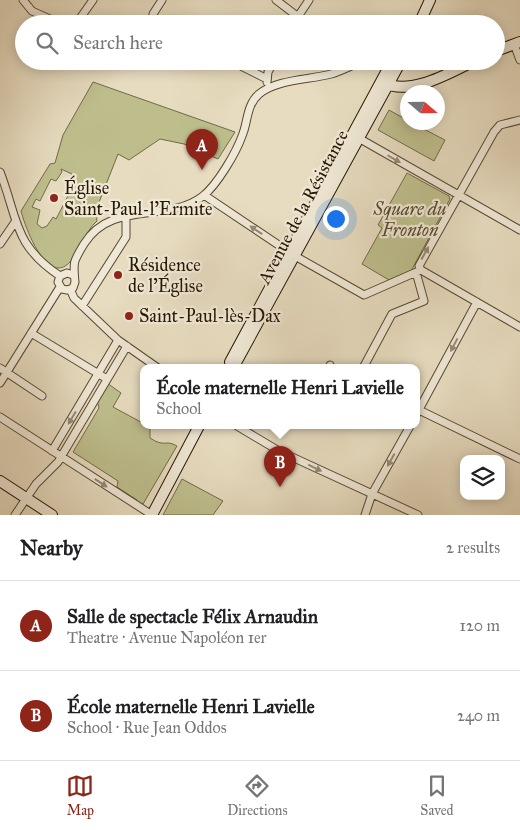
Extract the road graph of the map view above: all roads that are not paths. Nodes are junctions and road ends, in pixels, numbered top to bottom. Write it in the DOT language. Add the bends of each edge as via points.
graph roads {
  1 [pos="23,0"];
  2 [pos="93,0"];
  3 [pos="162,0"];
  4 [pos="276,0"];
  5 [pos="309,0"];
  6 [pos="430,0"];
  7 [pos="41,15"];
  8 [pos="82,15"];
  9 [pos="153,15"];
  10 [pos="296,15"];
  11 [pos="298,15"];
  12 [pos="423,15"];
  13 [pos="517,44"];
  14 [pos="505,48"];
  15 [pos="520,60"];
  16 [pos="249,70"];
  17 [pos="270,70"];
  18 [pos="342,70"];
  19 [pos="392,70"];
  20 [pos="453,70"];
  21 [pos="267,79"];
  22 [pos="385,83"];
  23 [pos="268,88"];
  24 [pos="520,120"];
  25 [pos="356,136"];
  26 [pos="0,172"];
  27 [pos="458,194"];
  28 [pos="204,195"];
  29 [pos="126,215"];
  30 [pos="14,222"];
  31 [pos="520,230"];
  32 [pos="0,244"];
  33 [pos="292,254"];
  34 [pos="418,271"];
  35 [pos="73,275"];
  36 [pos="60,276"];
  37 [pos="60,287"];
  38 [pos="70,289"];
  39 [pos="477,302"];
  40 [pos="82,306"];
  41 [pos="520,328"];
  42 [pos="31,332"];
  43 [pos="118,340"];
  44 [pos="127,346"];
  45 [pos="152,364"];
  46 [pos="229,364"];
  47 [pos="236,364"];
  48 [pos="365,364"];
  49 [pos="3,370"];
  50 [pos="98,374"];
  51 [pos="107,379"];
  52 [pos="0,383"];
  53 [pos="42,396"];
  54 [pos="420,408"];
  55 [pos="420,413"];
  56 [pos="0,417"];
  57 [pos="197,429"];
  58 [pos="242,429"];
  59 [pos="408,429"];
  60 [pos="52,451"];
  61 [pos="60,457"];
  62 [pos="520,459"];
  63 [pos="0,481"];
  64 [pos="372,495"];
  65 [pos="26,498"];
  66 [pos="151,513"];
  67 [pos="15,515"];
  68 [pos="52,515"];
  69 [pos="365,515"];
  70 [pos="418,515"];
  1 -- 7 [label="street" via="32,11"];
  2 -- 8 [label="street"];
  3 -- 9 [label="street"];
  4 -- 10 [label="street"];
  5 -- 11 [label="street"];
  6 -- 12 [label="main road"];
  13 -- 14 [label="main road"];
  13 -- 15 [label="street"];
  16 -- 21 [label="street"];
  17 -- 21 [label="street"];
  18 -- 23 [label="street"];
  19 -- 22 [label="main road, Avenue de la Résistance"];
  20 -- 22 [label="main road" via="406,86"];
  21 -- 23 [label="street"];
  22 -- 25 [label="main road, Avenue de la Résistance"];
  23 -- 28 [label="street" via="252,104 238,146"];
  24 -- 27 [label="street" via="497,127"];
  25 -- 27 [label="street, one-way"];
  25 -- 33 [label="main road, Avenue de la Résistance"];
  26 -- 30 [label="street"];
  27 -- 31 [label="street"];
  34 -- 27 [label="street, one-way"];
  28 -- 29 [label="street" via="186,205"];
  33 -- 28 [label="street, one-way"];
  29 -- 35 [label="street" via="108,222 90,235 74,261"];
  29 -- 40 [label="street" via="126,238"];
  30 -- 32 [label="street"];
  30 -- 36 [label="street" via="38,258"];
  33 -- 34 [label="street" via="364,295"];
  33 -- 46 [label="main road, Avenue de la Résistance"];
  33 -- 47 [label="main road, Avenue de la Résistance"];
  34 -- 39 [label="street"];
  34 -- 48 [label="street" via="424,301 392,314"];
  35 -- 36 [label="street"];
  35 -- 38 [label="street" via="75,282"];
  36 -- 37 [label="street"];
  37 -- 38 [label="street"];
  37 -- 42 [label="street"];
  38 -- 40 [label="street"];
  39 -- 41 [label="street"];
  39 -- 54 [label="street, one-way"];
  40 -- 43 [label="street"];
  42 -- 49 [label="street"];
  42 -- 50 [label="street"];
  43 -- 44 [label="street"];
  43 -- 50 [label="street"];
  44 -- 45 [label="street"];
  44 -- 51 [label="street"];
  49 -- 52 [label="street"];
  49 -- 53 [label="street"];
  50 -- 51 [label="street"];
  50 -- 60 [label="street, one-way"];
  51 -- 61 [label="street"];
  55 -- 62 [label="street"];
  56 -- 60 [label="street"];
  57 -- 66 [label="main road"];
  58 -- 64 [label="street, one-way" via="279,451"];
  59 -- 64 [label="street, one-way"];
  60 -- 61 [label="street"];
  61 -- 65 [label="street"];
  61 -- 66 [label="street, one-way"];
  63 -- 65 [label="main road"];
  64 -- 69 [label="street"];
  64 -- 70 [label="street"];
  65 -- 67 [label="street"];
  65 -- 68 [label="main road"];
}
